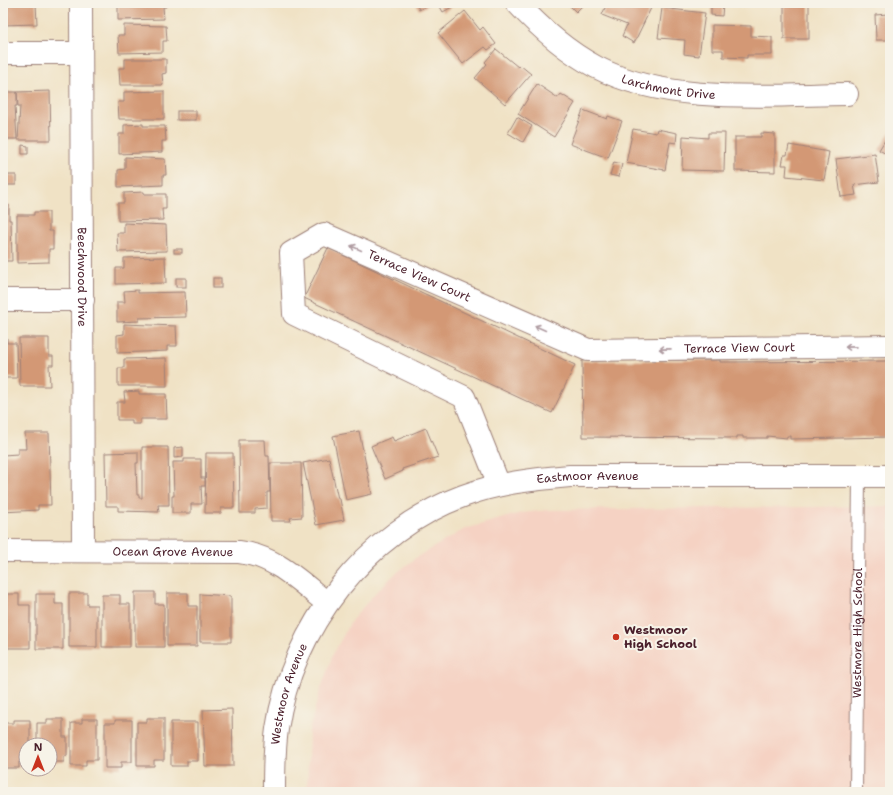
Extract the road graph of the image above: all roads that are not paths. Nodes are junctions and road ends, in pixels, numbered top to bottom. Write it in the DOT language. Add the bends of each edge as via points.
graph roads {
  1 [pos="81,3"];
  2 [pos="516,3"];
  3 [pos="3,53"];
  4 [pos="81,53"];
  5 [pos="847,94"];
  6 [pos="3,300"];
  7 [pos="83,300"];
  8 [pos="890,346"];
  9 [pos="859,474"];
  10 [pos="890,476"];
  11 [pos="499,485"];
  12 [pos="3,551"];
  13 [pos="83,551"];
  14 [pos="327,603"];
  15 [pos="274,792"];
  16 [pos="856,792"];
  1 -- 4 [label="street, Beechwood Drive"];
  2 -- 5 [label="street, Larchmont Drive" via="539,27 567,48 597,67 634,82 673,91 713,95"];
  3 -- 4 [label="street"];
  4 -- 7 [label="street, Beechwood Drive"];
  6 -- 7 [label="street"];
  7 -- 13 [label="street, Beechwood Drive"];
  8 -- 11 [label="street, Terrace View Court, one-way" via="588,350 324,234 292,253 294,314 464,398"];
  9 -- 10 [label="street, Eastmoor Avenue"];
  9 -- 11 [label="street, Eastmoor Avenue" via="570,476"];
  9 -- 16 [label="lane, Westmore High School"];
  11 -- 14 [label="street, Eastmoor Avenue" via="463,496 430,511 399,530 371,553"];
  12 -- 13 [label="street, Ocean Grove Avenue"];
  13 -- 14 [label="street, Ocean Grove Avenue" via="255,554 279,566"];
  14 -- 15 [label="street, Westmoor Avenue" via="307,637 284,697 277,728"];
}
